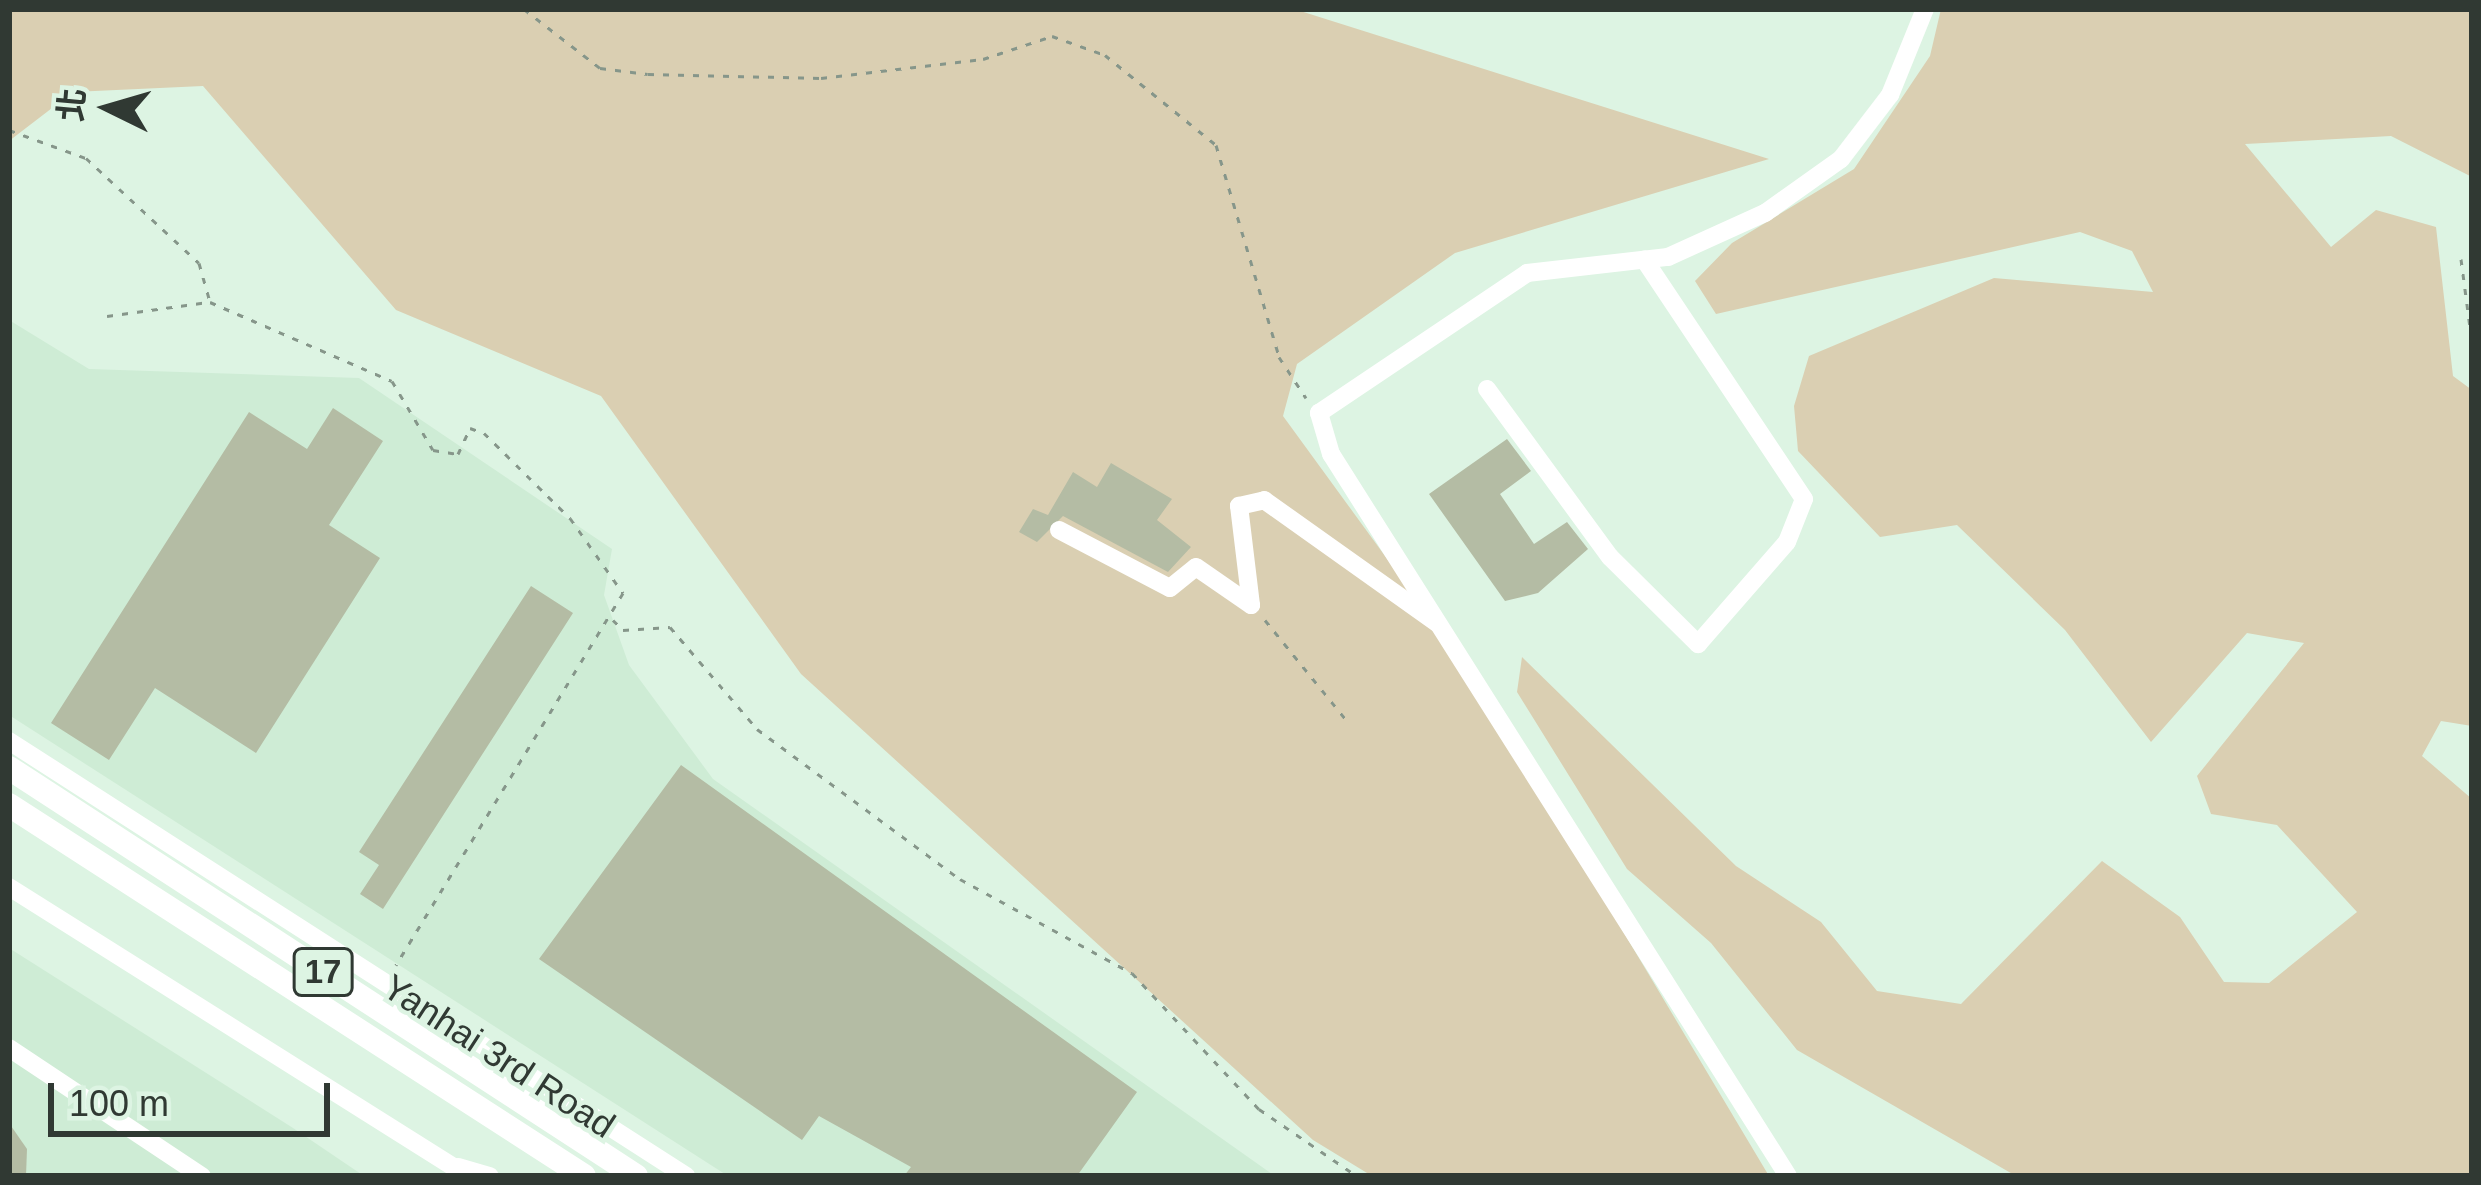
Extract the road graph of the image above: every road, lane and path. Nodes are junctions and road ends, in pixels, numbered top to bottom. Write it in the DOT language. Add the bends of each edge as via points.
graph roads {
  1 [pos="524,9"];
  2 [pos="1925,9"];
  3 [pos="9,130"];
  4 [pos="1643,259"];
  5 [pos="2461,259"];
  6 [pos="210,302"];
  7 [pos="107,316"];
  8 [pos="2472,343"];
  9 [pos="1487,389"];
  10 [pos="1319,413"];
  11 [pos="1059,530"];
  12 [pos="1251,605"];
  13 [pos="610,617"];
  14 [pos="1454,638"];
  15 [pos="1347,721"];
  16 [pos="9,741"];
  17 [pos="9,768"];
  18 [pos="9,805"];
  19 [pos="102,815"];
  20 [pos="80,850"];
  21 [pos="9,887"];
  22 [pos="243,906"];
  23 [pos="221,941"];
  24 [pos="398,1006"];
  25 [pos="375,1041"];
  26 [pos="9,1048"];
  27 [pos="461,1171"];
  28 [pos="202,1176"];
  29 [pos="490,1176"];
  30 [pos="584,1176"];
  31 [pos="636,1176"];
  32 [pos="686,1176"];
  33 [pos="1357,1176"];
  34 [pos="1788,1176"];
  1 -- 10 [label="path" via="599,68 648,74 821,77 983,59 1052,36 1105,56 1216,145 1279,357"];
  2 -- 4 [label="street" via="1890,94 1840,160 1765,213"];
  3 -- 6 [label="path" via="86,158 199,263"];
  4 -- 9 [label="street" via="1804,499 1787,542 1698,644 1610,556"];
  4 -- 10 [label="street" via="1526,273"];
  5 -- 8 [label="path"];
  6 -- 7 [label="path"];
  6 -- 13 [label="path" via="392,381 433,450 458,454 470,428 484,434 570,518 623,593"];
  10 -- 14 [label="street" via="1331,454"];
  11 -- 12 [label="street" via="1170,588 1196,567"];
  12 -- 14 [label="street" via="1239,506 1264,500"];
  12 -- 15 [label="path"];
  13 -- 24 [label="path" via="395,967"];
  13 -- 33 [label="path" via="623,631 670,627 757,728 960,879 1132,973 1259,1109"];
  14 -- 34 [label="street"];
  16 -- 19 [label="street, Yanhai 3rd Road"];
  17 -- 19 [label="main road, Yanhai 3rd Road / 17"];
  18 -- 20 [label="main road, Yanhai 3rd Road / 17"];
  19 -- 20 [label="street"];
  19 -- 22 [label="main road, Yanhai 3rd Road / 17"];
  20 -- 23 [label="main road, Yanhai 3rd Road / 17"];
  21 -- 27 [label="street"];
  22 -- 23 [label="street"];
  22 -- 24 [label="main road, Yanhai 3rd Road / 17"];
  23 -- 25 [label="main road, Yanhai 3rd Road / 17"];
  24 -- 25 [label="street"];
  24 -- 31 [label="main road, Yanhai 3rd Road / 17"];
  24 -- 32 [label="street, Yanhai 3rd Road"];
  25 -- 30 [label="main road, Yanhai 3rd Road / 17"];
  26 -- 28 [label="street"];
  27 -- 29 [label="street"];
}
